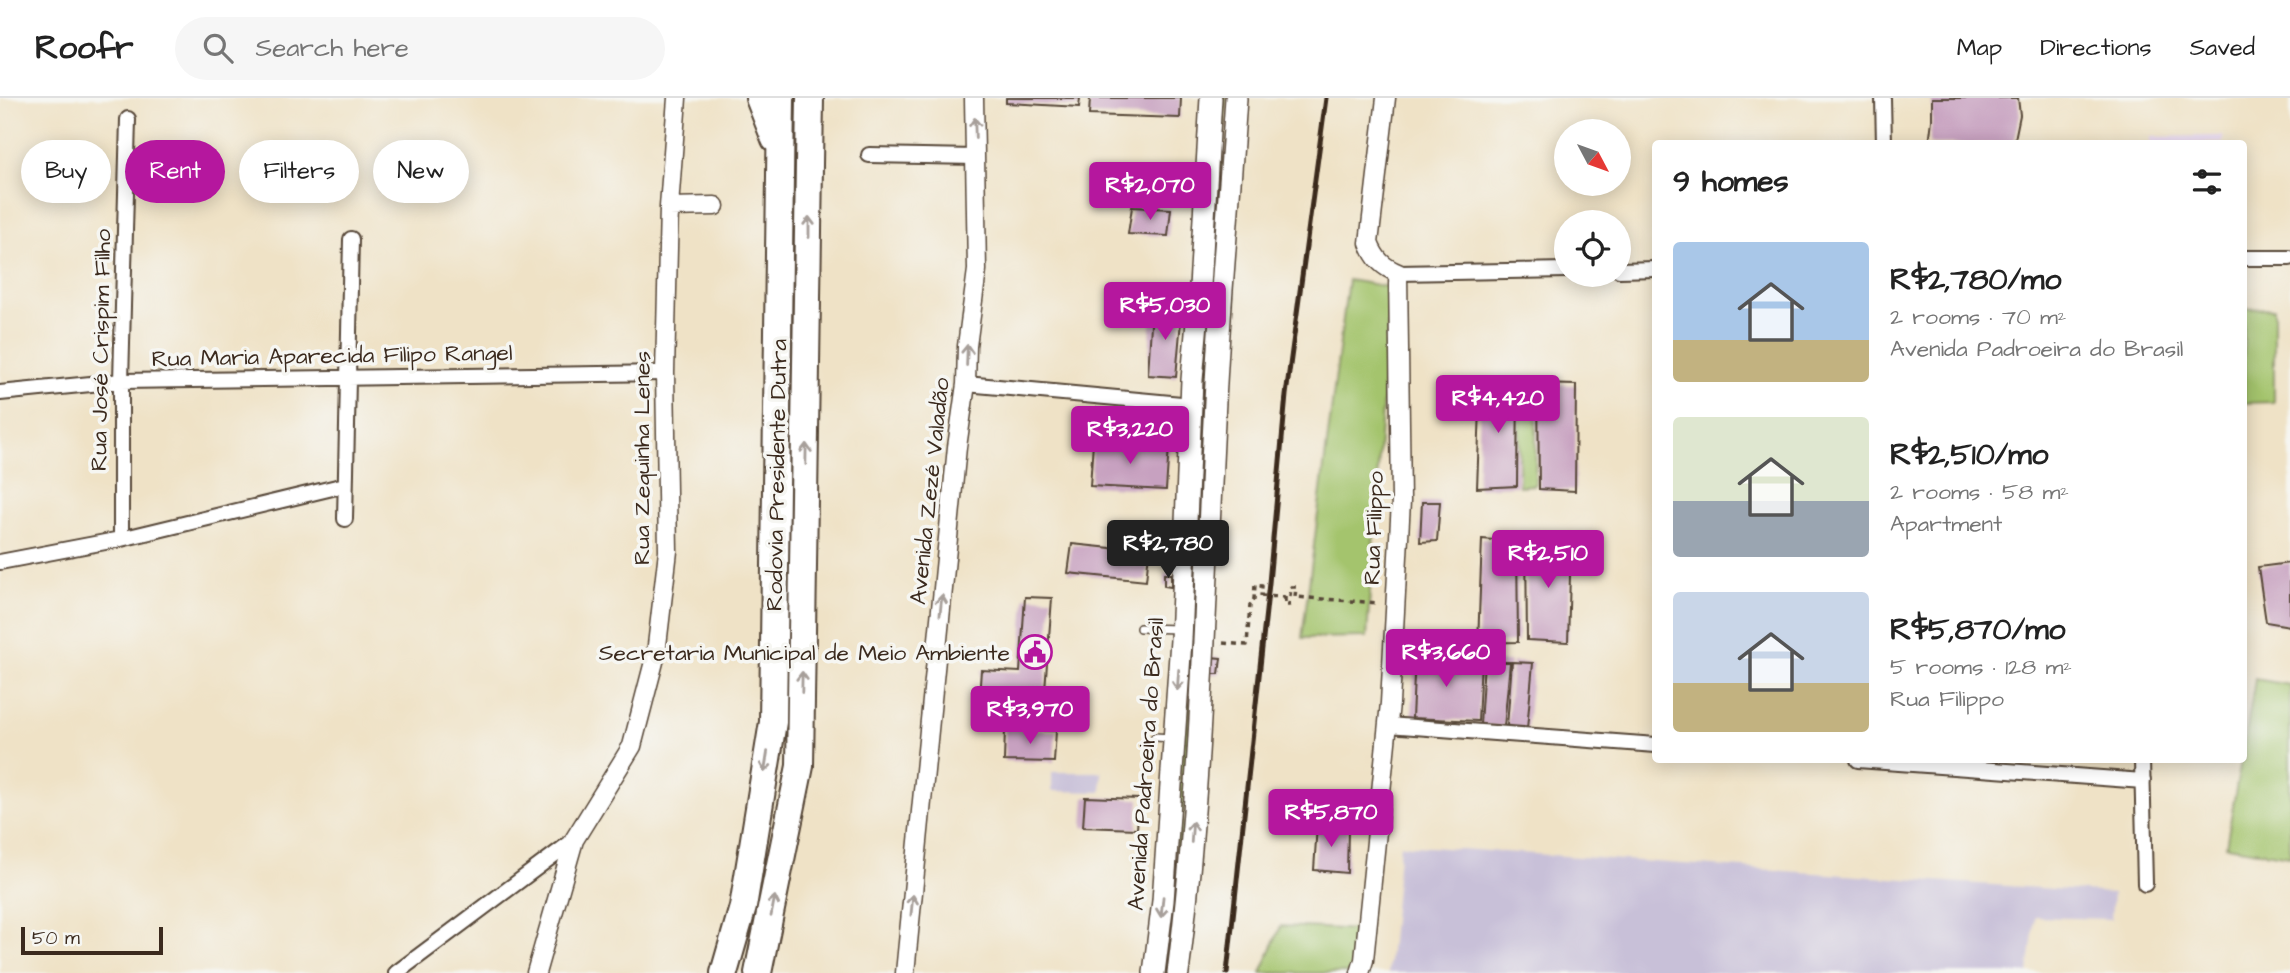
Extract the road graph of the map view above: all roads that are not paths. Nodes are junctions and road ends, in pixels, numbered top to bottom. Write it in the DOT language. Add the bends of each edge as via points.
graph roads {
  1 [pos="677,98"];
  2 [pos="760,98"];
  3 [pos="781,98"];
  4 [pos="810,98"];
  5 [pos="974,98"];
  6 [pos="1211,98"];
  7 [pos="1236,98"];
  8 [pos="1386,98"];
  9 [pos="1882,98"];
  10 [pos="128,119"];
  11 [pos="1884,140"];
  12 [pos="869,155"];
  13 [pos="781,156"];
  14 [pos="976,157"];
  15 [pos="715,206"];
  16 [pos="669,207"];
  17 [pos="351,239"];
  18 [pos="2247,258"];
  19 [pos="2290,258"];
  20 [pos="1652,269"];
  21 [pos="1554,270"];
  22 [pos="1631,270"];
  23 [pos="1398,273"];
  24 [pos="665,373"];
  25 [pos="346,378"];
  26 [pos="121,381"];
  27 [pos="966,384"];
  28 [pos="0,393"];
  29 [pos="1192,405"];
  30 [pos="345,485"];
  31 [pos="345,519"];
  32 [pos="121,539"];
  33 [pos="7,562"];
  34 [pos="1139,628"];
  35 [pos="1181,629"];
  36 [pos="1388,725"];
  37 [pos="1652,745"];
  38 [pos="1901,763"];
  39 [pos="2142,763"];
  40 [pos="2143,780"];
  41 [pos="573,841"];
  42 [pos="2145,884"];
  43 [pos="396,973"];
  44 [pos="537,973"];
  45 [pos="724,973"];
  46 [pos="758,973"];
  47 [pos="905,973"];
  48 [pos="1154,973"];
  49 [pos="1178,973"];
  50 [pos="1360,973"];
  1 -- 16 [label="street, Rua Zequinha Lenes"];
  2 -- 13 [label="highway"];
  3 -- 13 [label="highway, Rodovia Presidente Dutra"];
  46 -- 4 [label="highway, Rodovia Presidente Dutra, one-way" via="800,766"];
  14 -- 5 [label="street, Avenida Zezé Valadão, one-way"];
  6 -- 29 [label="main road, Avenida Padroeira do Brasil"];
  49 -- 7 [label="main road, one-way" via="1205,642 1216,381"];
  8 -- 23 [label="street" via="1369,243 1378,261"];
  9 -- 11 [label="street"];
  10 -- 26 [label="street, Rua José Crispim Filho"];
  12 -- 14 [label="street"];
  13 -- 45 [label="highway, Rodovia Presidente Dutra, one-way" via="773,722 743,907"];
  27 -- 14 [label="street, Avenida Zezé Valadão, one-way" via="977,270"];
  15 -- 16 [label="street"];
  16 -- 24 [label="street, Rua Zequinha Lenes"];
  17 -- 25 [label="street"];
  18 -- 19 [label="street"];
  20 -- 22 [label="street"];
  21 -- 23 [label="street"];
  23 -- 36 [label="street, Rua Filippo" via="1401,501"];
  24 -- 25 [label="street, Rua Maria Aparecida Filipo Rangel"];
  24 -- 41 [label="street, Rua Zequinha Lenes" via="668,551 656,654 632,746"];
  25 -- 26 [label="street, Rua Maria Aparecida Filipo Rangel"];
  25 -- 30 [label="street"];
  26 -- 28 [label="street, Rua Maria Aparecida Filipo Rangel"];
  26 -- 32 [label="street, Rua José Crispim Filho"];
  27 -- 29 [label="street"];
  47 -- 27 [label="street, Avenida Zezé Valadão, one-way"];
  29 -- 35 [label="main road, Avenida Padroeira do Brasil"];
  30 -- 31 [label="street"];
  30 -- 32 [label="street"];
  32 -- 33 [label="street"];
  34 -- 35 [label="lane"];
  35 -- 48 [label="main road, Avenida Padroeira do Brasil, one-way" via="1165,738 1163,901"];
  36 -- 37 [label="street"];
  36 -- 50 [label="street, Rua Filippo"];
  38 -- 40 [label="street"];
  39 -- 40 [label="street"];
  40 -- 42 [label="street"];
  41 -- 43 [label="street"];
  41 -- 44 [label="street, Rua Zequinha Lenes"];
}
